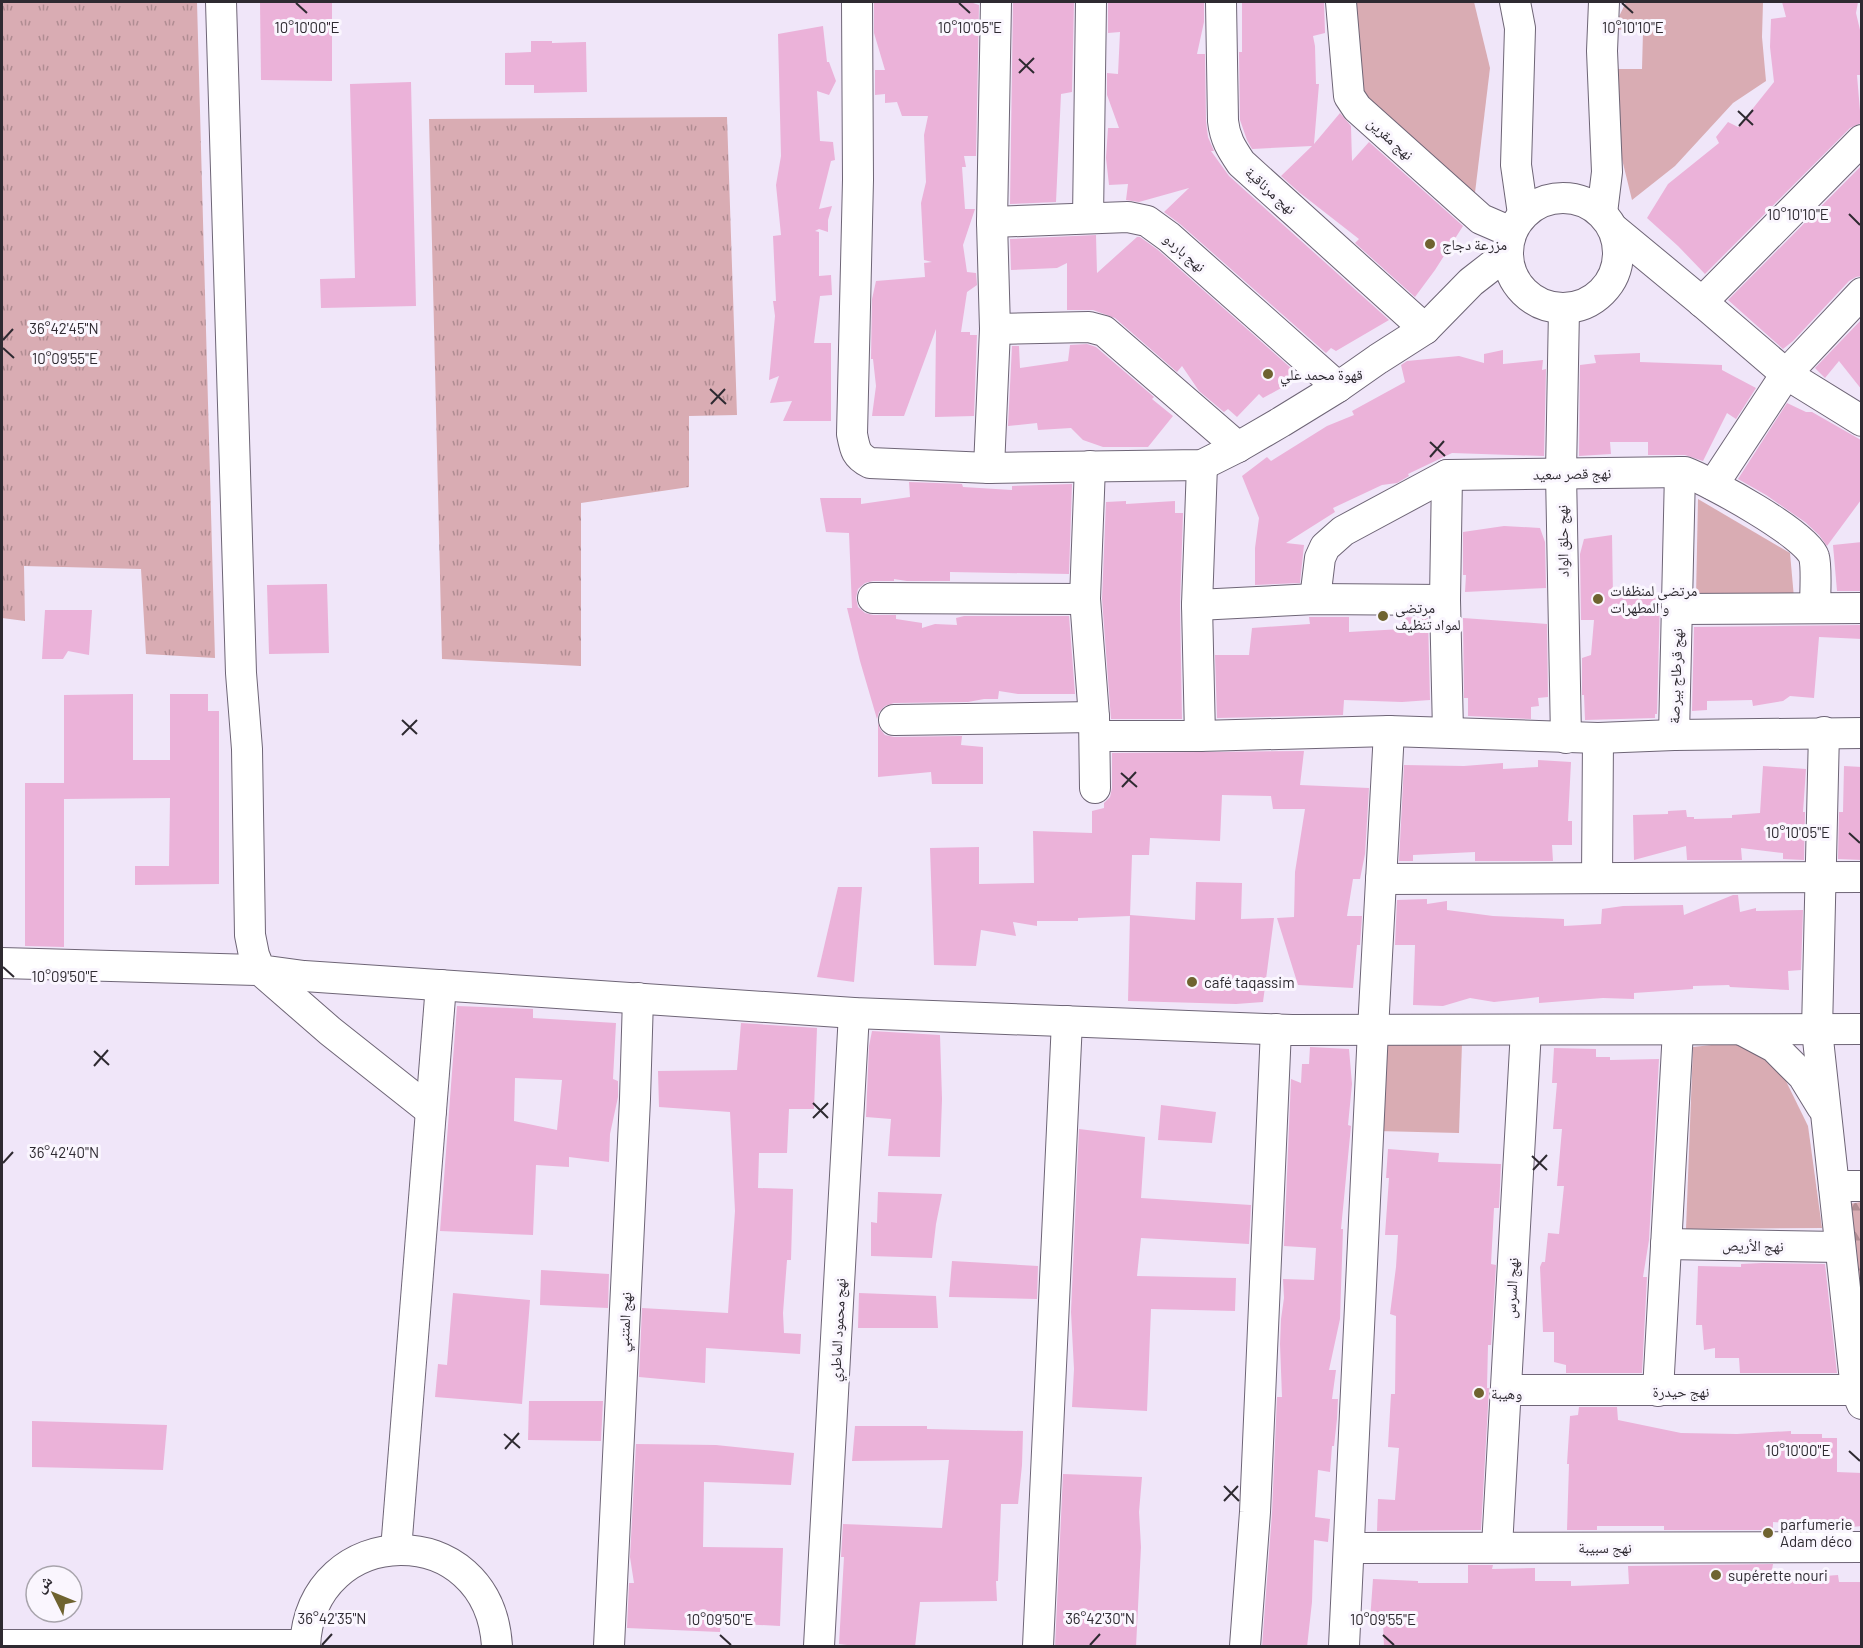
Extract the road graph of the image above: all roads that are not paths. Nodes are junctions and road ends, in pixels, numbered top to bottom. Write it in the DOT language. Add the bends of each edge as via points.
graph roads {
  1 [pos="221,2"];
  2 [pos="857,2"];
  3 [pos="996,2"];
  4 [pos="1091,2"];
  5 [pos="1221,2"];
  6 [pos="1341,2"];
  7 [pos="1515,2"];
  8 [pos="1605,2"];
  9 [pos="1862,140"];
  10 [pos="1088,218"];
  11 [pos="992,222"];
  12 [pos="1609,222"];
  13 [pos="1514,233"];
  14 [pos="1862,293"];
  15 [pos="1702,302"];
  16 [pos="1564,309"];
  17 [pos="996,329"];
  18 [pos="1425,329"];
  19 [pos="1786,374"];
  20 [pos="1338,387"];
  21 [pos="1862,421"];
  22 [pos="1238,447"];
  23 [pos="1202,465"];
  24 [pos="1090,466"];
  25 [pos="989,468"];
  26 [pos="1680,472"];
  27 [pos="1561,473"];
  28 [pos="1447,475"];
  29 [pos="1713,485"];
  30 [pos="873,598"];
  31 [pos="1085,599"];
  32 [pos="1315,599"];
  33 [pos="1445,600"];
  34 [pos="1197,605"];
  35 [pos="1815,608"];
  36 [pos="1862,608"];
  37 [pos="1677,609"];
  38 [pos="894,720"];
  39 [pos="1094,726"];
  40 [pos="1389,731"];
  41 [pos="1448,732"];
  42 [pos="1824,732"];
  43 [pos="1862,733"];
  44 [pos="1674,735"];
  45 [pos="1200,736"];
  46 [pos="1566,738"];
  47 [pos="1598,738"];
  48 [pos="1095,788"];
  49 [pos="1822,877"];
  50 [pos="1862,877"];
  51 [pos="1597,878"];
  52 [pos="1381,879"];
  53 [pos="2,963"];
  54 [pos="260,970"];
  55 [pos="441,985"];
  56 [pos="638,998"];
  57 [pos="854,1013"];
  58 [pos="1067,1021"];
  59 [pos="1276,1029"];
  60 [pos="1862,1029"];
  61 [pos="1373,1030"];
  62 [pos="1526,1030"];
  63 [pos="1678,1030"];
  64 [pos="1742,1030"];
  65 [pos="1818,1030"];
  66 [pos="431,1111"];
  67 [pos="1826,1114"];
  68 [pos="1848,1186"];
  69 [pos="1666,1244"];
  70 [pos="1840,1247"];
  71 [pos="1506,1390"];
  72 [pos="1658,1390"];
  73 [pos="1859,1397"];
  74 [pos="1497,1547"];
  75 [pos="1862,1547"];
  76 [pos="1348,1548"];
  77 [pos="396,1550"];
  78 [pos="2,1645"];
  79 [pos="305,1646"];
  80 [pos="498,1647"];
  81 [pos="609,1647"];
  82 [pos="819,1647"];
  83 [pos="1038,1647"];
  84 [pos="1245,1647"];
  85 [pos="1344,1647"];
  1 -- 54 [label="street" via="250,935"];
  2 -- 25 [label="street" via="854,448 860,458 870,463"];
  3 -- 11 [label="street"];
  4 -- 10 [label="street"];
  5 -- 18 [label="street, نهج مرناقية" via="1223,122 1232,150 1241,163"];
  6 -- 13 [label="street, نهج مقرين" via="1349,96 1357,108 1480,219"];
  7 -- 13 [label="street" via="1520,28"];
  8 -- 12 [label="street" via="1602,51"];
  9 -- 15 [label="street"];
  10 -- 11 [label="street, نهج باردو"];
  10 -- 20 [label="street, نهج باردو" via="1138,218 1156,227"];
  11 -- 17 [label="street"];
  12 -- 13 [label="street" via="1584,201 1563,196 1541,201"];
  12 -- 15 [label="street"];
  12 -- 16 [label="street" via="1619,252 1615,274 1603,292 1585,304"];
  13 -- 16 [label="street" via="1512,275 1524,293 1542,305"];
  13 -- 18 [label="street"];
  14 -- 19 [label="street"];
  15 -- 19 [label="street"];
  16 -- 27 [label="street, نهج حلق الواد"];
  17 -- 22 [label="street" via="1089,327 1104,331"];
  17 -- 25 [label="street"];
  18 -- 20 [label="street"];
  19 -- 21 [label="street"];
  19 -- 29 [label="street"];
  20 -- 22 [label="street"];
  22 -- 23 [label="street"];
  23 -- 24 [label="street"];
  23 -- 34 [label="street"];
  24 -- 25 [label="street"];
  24 -- 31 [label="street"];
  26 -- 27 [label="street, نهج قصر سعيد"];
  26 -- 29 [label="street, نهج قصر سعيد"];
  26 -- 37 [label="street, نهج قرطاج بيرصة"];
  27 -- 28 [label="street, نهج قصر سعيد"];
  27 -- 46 [label="street, نهج حلق الواد"];
  28 -- 32 [label="street, نهج قصر سعيد" via="1343,531 1325,547"];
  28 -- 33 [label="street"];
  29 -- 35 [label="street, نهج قصر سعيد" via="1802,540 1814,556"];
  30 -- 31 [label="street"];
  31 -- 39 [label="street"];
  32 -- 33 [label="street"];
  32 -- 34 [label="street"];
  33 -- 41 [label="street"];
  34 -- 45 [label="street"];
  35 -- 36 [label="street"];
  35 -- 37 [label="street"];
  37 -- 44 [label="street, نهج قرطاج بيرصة"];
  38 -- 39 [label="street"];
  39 -- 45 [label="street"];
  39 -- 48 [label="street"];
  40 -- 41 [label="street"];
  40 -- 45 [label="street"];
  40 -- 52 [label="street"];
  41 -- 46 [label="street"];
  42 -- 43 [label="street"];
  42 -- 44 [label="street"];
  42 -- 49 [label="street"];
  44 -- 47 [label="street"];
  46 -- 47 [label="street"];
  47 -- 51 [label="street"];
  49 -- 50 [label="street"];
  49 -- 51 [label="street"];
  49 -- 65 [label="street"];
  51 -- 52 [label="street"];
  52 -- 61 [label="street"];
  53 -- 54 [label="street"];
  54 -- 55 [label="street"];
  54 -- 66 [label="street"];
  55 -- 56 [label="street"];
  55 -- 66 [label="street"];
  56 -- 57 [label="street"];
  56 -- 81 [label="street, نهج المتنبي"];
  57 -- 58 [label="street"];
  57 -- 82 [label="street, نهج محمود الماطري"];
  58 -- 59 [label="street"];
  58 -- 83 [label="street"];
  59 -- 61 [label="street"];
  59 -- 84 [label="street" via="1255,1512"];
  60 -- 65 [label="street"];
  61 -- 62 [label="street"];
  61 -- 76 [label="street"];
  62 -- 63 [label="street"];
  62 -- 71 [label="street, نهج السرس"];
  63 -- 64 [label="street"];
  63 -- 69 [label="street"];
  64 -- 65 [label="street"];
  64 -- 67 [label="street" via="1774,1047 1803,1076"];
  65 -- 67 [label="street"];
  66 -- 77 [label="street"];
  67 -- 68 [label="street"];
  68 -- 70 [label="street"];
  69 -- 70 [label="street, نهج الأريص"];
  69 -- 72 [label="street"];
  70 -- 73 [label="street"];
  71 -- 72 [label="street, نهج حيدرة"];
  71 -- 74 [label="street, نهج السرس"];
  72 -- 73 [label="street, نهج حيدرة"];
  74 -- 75 [label="street, نهج سبيبة"];
  74 -- 76 [label="street, نهج سبيبة"];
  76 -- 85 [label="street"];
  77 -- 79 [label="street" via="358,1560 336,1575 313,1607"];
  77 -- 80 [label="street" via="435,1556 468,1576 490,1609"];
  78 -- 79 [label="street"];
}
